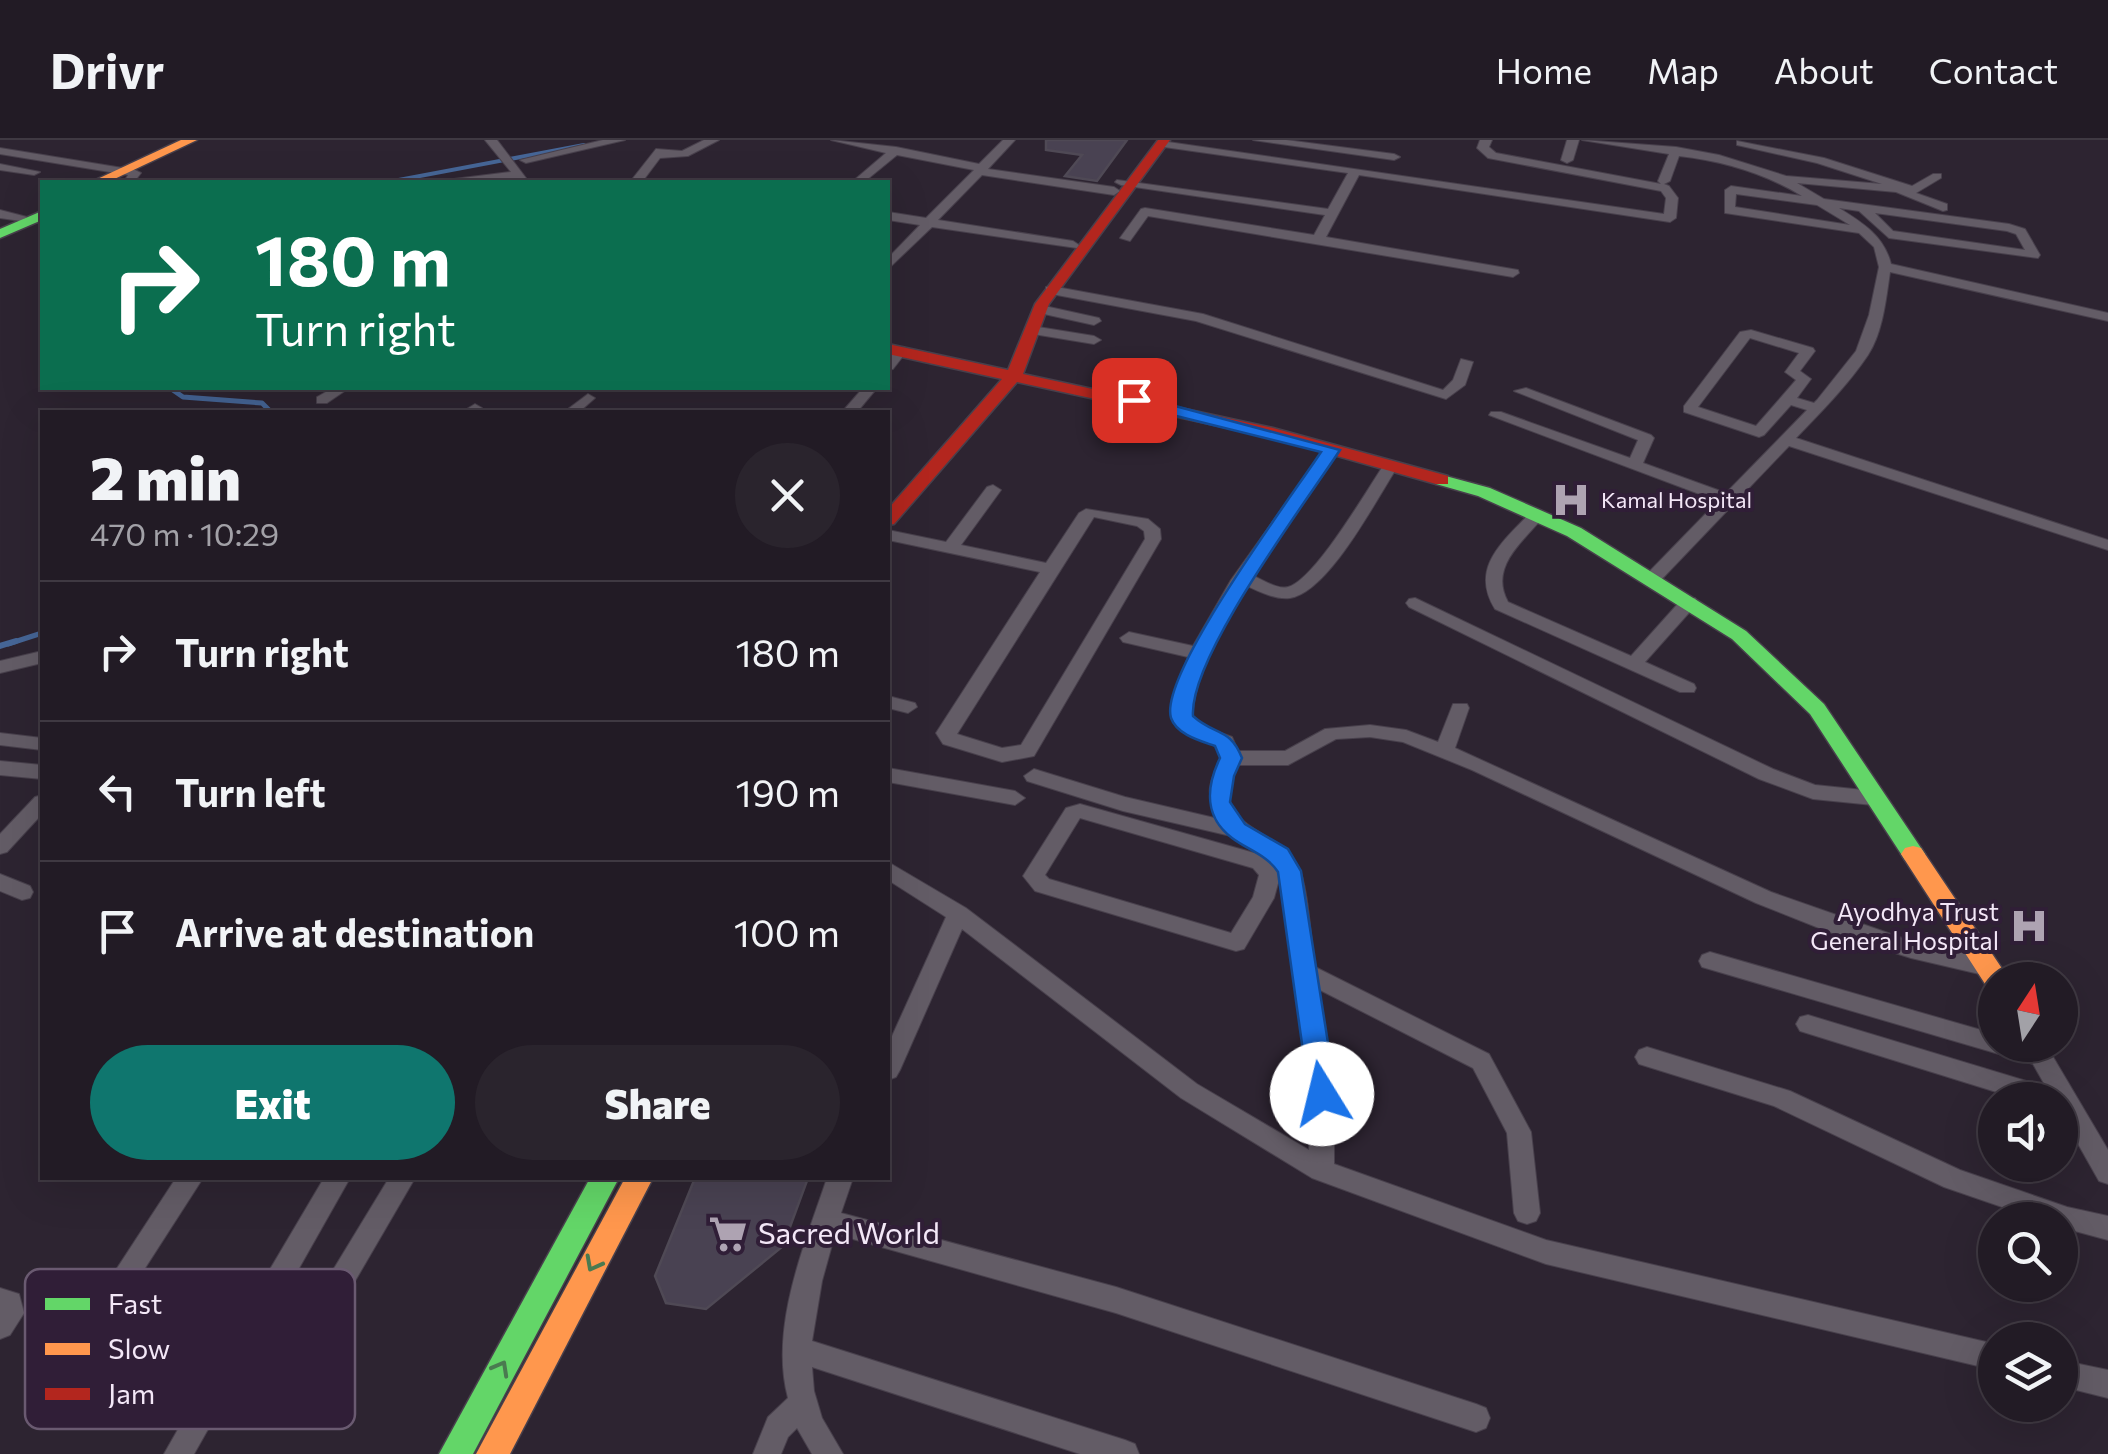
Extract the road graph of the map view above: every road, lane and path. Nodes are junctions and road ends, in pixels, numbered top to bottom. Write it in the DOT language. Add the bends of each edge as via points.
graph roads {
  1 [pos="191,140"];
  2 [pos="204,140"];
  3 [pos="620,140"];
  4 [pos="713,140"];
  5 [pos="840,140"];
  6 [pos="1008,140"];
  7 [pos="1259,140"];
  8 [pos="1400,140"];
  9 [pos="1486,140"];
  10 [pos="1574,140"];
  11 [pos="1588,140"];
  12 [pos="1270,141"];
  13 [pos="1160,142"];
  14 [pos="1741,142"];
  15 [pos="1818,142"];
  16 [pos="494,143"];
  17 [pos="1327,144"];
  18 [pos="1648,147"];
  19 [pos="896,150"];
  20 [pos="1676,150"];
  21 [pos="0,151"];
  22 [pos="1802,156"];
  23 [pos="1394,157"];
  24 [pos="526,160"];
  25 [pos="1567,160"];
  26 [pos="1647,161"];
  27 [pos="0,167"];
  28 [pos="981,169"];
  29 [pos="1355,171"];
  30 [pos="34,172"];
  31 [pos="520,176"];
  32 [pos="1387,176"];
  33 [pos="1937,176"];
  34 [pos="125,177"];
  35 [pos="1780,178"];
  36 [pos="476,180"];
  37 [pos="638,180"];
  38 [pos="859,180"];
  39 [pos="1664,181"];
  40 [pos="1122,185"];
  41 [pos="1894,189"];
  42 [pos="1913,190"];
  43 [pos="1809,202"];
  44 [pos="1824,204"];
  45 [pos="1943,207"];
  46 [pos="1864,209"];
  47 [pos="1332,213"];
  48 [pos="890,216"];
  49 [pos="931,222"];
  50 [pos="1812,223"];
  51 [pos="1864,231"];
  52 [pos="1126,238"];
  53 [pos="1318,239"];
  54 [pos="1073,245"];
  55 [pos="894,251"];
  56 [pos="1885,267"];
  57 [pos="1513,273"];
  58 [pos="1041,310"];
  59 [pos="2108,318"];
  60 [pos="1094,321"];
  61 [pos="1094,340"];
  62 [pos="892,356"];
  63 [pos="1466,362"];
  64 [pos="1010,373"];
  65 [pos="339,390"];
  66 [pos="868,390"];
  67 [pos="1521,391"];
  68 [pos="588,398"];
  69 [pos="322,400"];
  70 [pos="1788,400"];
  71 [pos="1817,408"];
  72 [pos="573,410"];
  73 [pos="851,410"];
  74 [pos="1496,414"];
  75 [pos="1786,440"];
  76 [pos="1331,450"];
  77 [pos="1635,464"];
  78 [pos="1390,466"];
  79 [pos="993,490"];
  80 [pos="1728,498"];
  81 [pos="890,500"];
  82 [pos="1537,515"];
  83 [pos="890,518"];
  84 [pos="890,535"];
  85 [pos="2108,544"];
  86 [pos="950,547"];
  87 [pos="1051,570"];
  88 [pos="1243,578"];
  89 [pos="1653,578"];
  90 [pos="1690,602"];
  91 [pos="1414,603"];
  92 [pos="1130,638"];
  93 [pos="1198,653"];
  94 [pos="40,657"];
  95 [pos="1634,664"];
  96 [pos="0,667"];
  97 [pos="1687,688"];
  98 [pos="1460,708"];
  99 [pos="0,739"];
  100 [pos="40,744"];
  101 [pos="1444,751"];
  102 [pos="1231,758"];
  103 [pos="0,768"];
  104 [pos="40,772"];
  105 [pos="890,774"];
  106 [pos="1034,776"];
  107 [pos="1015,798"];
  108 [pos="1873,798"];
  109 [pos="40,804"];
  110 [pos="1237,830"];
  111 [pos="0,846"];
  112 [pos="1262,865"];
  113 [pos="890,871"];
  114 [pos="1290,871"];
  115 [pos="0,882"];
  116 [pos="22,892"];
  117 [pos="958,914"];
  118 [pos="1710,961"];
  119 [pos="1985,962"];
  120 [pos="1978,969"];
  121 [pos="1304,972"];
  122 [pos="1808,1024"];
  123 [pos="1978,1038"];
  124 [pos="1648,1057"];
  125 [pos="890,1066"];
  126 [pos="1996,1082"];
  127 [pos="2078,1128"];
  128 [pos="1321,1170"];
  129 [pos="2108,1174"];
  130 [pos="189,1180"];
  131 [pos="336,1180"];
  132 [pos="401,1180"];
  133 [pos="604,1180"];
  134 [pos="638,1180"];
  135 [pos="839,1180"];
  136 [pos="1527,1214"];
  137 [pos="826,1220"];
  138 [pos="2108,1228"];
  139 [pos="130,1269"];
  140 [pos="286,1269"];
  141 [pos="348,1269"];
  142 [pos="0,1300"];
  143 [pos="0,1326"];
  144 [pos="799,1350"];
  145 [pos="1978,1353"];
  146 [pos="2078,1376"];
  147 [pos="2108,1384"];
  148 [pos="804,1402"];
  149 [pos="1476,1418"];
  150 [pos="193,1429"];
  151 [pos="178,1454"];
  152 [pos="454,1454"];
  153 [pos="492,1454"];
  154 [pos="767,1454"];
  155 [pos="829,1454"];
  156 [pos="1125,1454"];
  1 -- 34 [label="main road"];
  2 -- 34 [label="main road"];
  3 -- 24 [label="street"];
  4 -- 37 [label="street" via="684,154 658,153"];
  5 -- 19 [label="street"];
  6 -- 28 [label="street"];
  7 -- 12 [label="street"];
  8 -- 23 [label="street"];
  9 -- 32 [label="street" via="1483,148 1492,156 1665,188 1672,198 1670,218"];
  10 -- 25 [label="street"];
  11 -- 18 [label="street"];
  12 -- 17 [label="street"];
  13 -- 29 [label="street"];
  13 -- 40 [label="main road"];
  14 -- 22 [label="street"];
  15 -- 22 [label="street"];
  16 -- 31 [label="street"];
  17 -- 23 [label="street"];
  18 -- 20 [label="street"];
  18 -- 26 [label="street"];
  19 -- 28 [label="street"];
  19 -- 38 [label="street"];
  20 -- 35 [label="street"];
  20 -- 39 [label="street"];
  21 -- 34 [label="street"];
  22 -- 42 [label="street" via="1862,168"];
  23 -- 32 [label="street"];
  27 -- 30 [label="street"];
  28 -- 40 [label="street"];
  28 -- 49 [label="street"];
  29 -- 32 [label="street"];
  29 -- 47 [label="street"];
  31 -- 36 [label="street"];
  33 -- 42 [label="street"];
  35 -- 41 [label="street"];
  35 -- 44 [label="street"];
  40 -- 47 [label="street"];
  40 -- 54 [label="main road"];
  40 -- 58 [label="main road"];
  41 -- 42 [label="street"];
  41 -- 45 [label="street"];
  43 -- 44 [label="street"];
  43 -- 50 [label="street"];
  43 -- 50 [label="street" via="1731,190 1729,210"];
  44 -- 46 [label="street"];
  44 -- 51 [label="street"];
  46 -- 46 [label="street" via="1890,234 2034,255 2021,232 2009,228"];
  47 -- 53 [label="street"];
  48 -- 49 [label="street"];
  49 -- 54 [label="street"];
  49 -- 55 [label="street"];
  50 -- 51 [label="street"];
  51 -- 56 [label="street" via="1880,246"];
  52 -- 53 [label="street" via="1145,212"];
  53 -- 57 [label="street"];
  54 -- 64 [label="main road" via="1031,306"];
  56 -- 59 [label="street"];
  56 -- 71 [label="street" via="1863,352"];
  58 -- 60 [label="street"];
  58 -- 61 [label="street"];
  58 -- 63 [label="street" via="1198,317 1446,394 1460,382"];
  58 -- 64 [label="main road"];
  62 -- 64 [label="main road"];
  64 -- 76 [label="main road"];
  64 -- 81 [label="main road"];
  64 -- 83 [label="main road"];
  65 -- 69 [label="street"];
  66 -- 73 [label="street"];
  67 -- 77 [label="street" via="1646,438"];
  68 -- 72 [label="street"];
  70 -- 70 [label="street" via="1804,379 1792,372 1808,351 1746,334 1689,410 1758,432"];
  70 -- 71 [label="street"];
  71 -- 75 [label="street"];
  74 -- 77 [label="street"];
  75 -- 80 [label="street"];
  75 -- 85 [label="street"];
  76 -- 78 [label="main road"];
  76 -- 88 [label="street"];
  77 -- 80 [label="street"];
  78 -- 82 [label="main road" via="1484,492"];
  78 -- 88 [label="street" via="1301,589 1289,593"];
  79 -- 86 [label="street"];
  80 -- 89 [label="street"];
  82 -- 89 [label="main road"];
  82 -- 95 [label="street" via="1492,570 1492,592 1501,605"];
  84 -- 86 [label="street"];
  86 -- 87 [label="street"];
  87 -- 87 [label="street" via="1092,512 1152,529 1153,539 1027,751 1002,755 950,738 948,727"];
  88 -- 93 [label="street"];
  89 -- 90 [label="main road"];
  90 -- 95 [label="street"];
  90 -- 108 [label="main road" via="1739,634 1817,709"];
  91 -- 108 [label="street" via="1766,774 1813,792"];
  92 -- 93 [label="street"];
  93 -- 102 [label="street" via="1182,718 1224,742"];
  94 -- 96 [label="street"];
  95 -- 97 [label="street"];
  98 -- 101 [label="street"];
  99 -- 100 [label="street"];
  101 -- 102 [label="street" via="1370,730 1332,733 1288,758"];
  101 -- 120 [label="street" via="1772,902"];
  102 -- 110 [label="street" via="1219,802"];
  103 -- 104 [label="street"];
  105 -- 107 [label="street"];
  106 -- 110 [label="street"];
  108 -- 119 [label="main road"];
  109 -- 111 [label="street"];
  110 -- 114 [label="street" via="1280,856"];
  112 -- 112 [label="street" via="1080,811 1034,876 1042,885 1236,943 1263,898 1270,874"];
  112 -- 114 [label="street"];
  113 -- 117 [label="street"];
  114 -- 121 [label="street"];
  115 -- 116 [label="street"];
  117 -- 125 [label="street"];
  117 -- 128 [label="street" via="1189,1090"];
  118 -- 123 [label="street"];
  121 -- 128 [label="street" via="1322,1094"];
  121 -- 136 [label="street" via="1481,1061 1519,1132"];
  122 -- 126 [label="street"];
  124 -- 138 [label="street" via="1781,1098 1953,1179"];
  127 -- 129 [label="street"];
  128 -- 145 [label="street" via="1546,1252"];
  130 -- 139 [label="street"];
  131 -- 140 [label="street"];
  132 -- 141 [label="street"];
  152 -- 133 [label="main road, one-way"];
  134 -- 153 [label="main road, one-way"];
  135 -- 137 [label="street"];
  137 -- 144 [label="street" via="808,1282"];
  137 -- 149 [label="street" via="1116,1300"];
  142 -- 143 [label="street" via="10,1303 10,1314"];
  144 -- 148 [label="street"];
  144 -- 156 [label="street"];
  146 -- 147 [label="street"];
  148 -- 154 [label="street" via="778,1428"];
  148 -- 155 [label="street"];
  150 -- 151 [label="street"];
}
